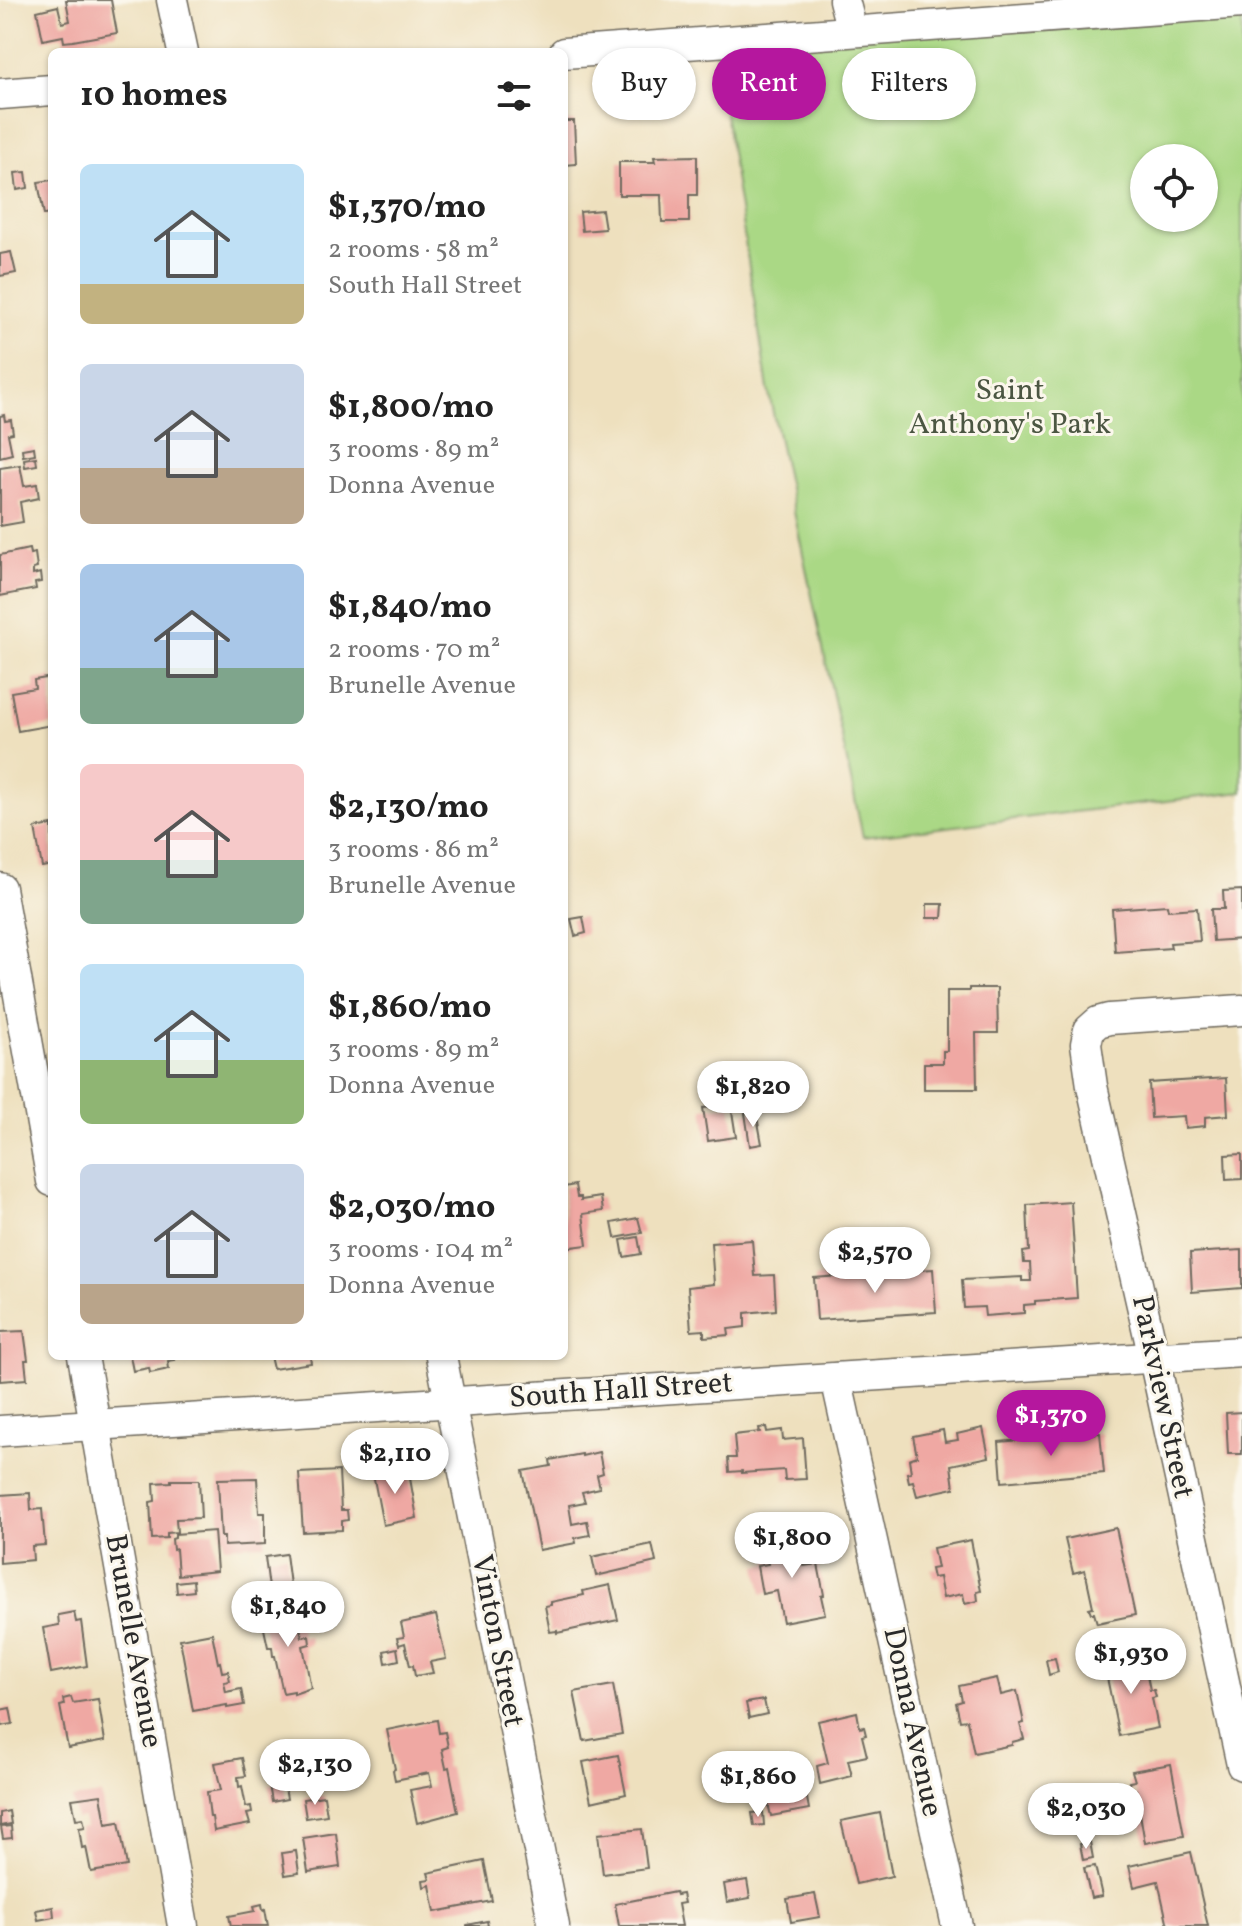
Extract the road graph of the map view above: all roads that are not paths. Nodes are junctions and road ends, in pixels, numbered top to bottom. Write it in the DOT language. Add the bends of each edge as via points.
graph roads {
  1 [pos="172,0"];
  2 [pos="844,0"];
  3 [pos="1200,3"];
  4 [pos="1242,3"];
  5 [pos="852,31"];
  6 [pos="182,48"];
  7 [pos="568,53"];
  8 [pos="48,90"];
  9 [pos="0,94"];
  10 [pos="0,888"];
  11 [pos="1242,1010"];
  12 [pos="48,1158"];
  13 [pos="1242,1352"];
  14 [pos="1154,1358"];
  15 [pos="84,1360"];
  16 [pos="442,1360"];
  17 [pos="836,1378"];
  18 [pos="450,1402"];
  19 [pos="96,1425"];
  20 [pos="0,1431"];
  21 [pos="1242,1765"];
  22 [pos="183,1926"];
  23 [pos="554,1926"];
  24 [pos="957,1926"];
  1 -- 6 [label="street"];
  2 -- 5 [label="street"];
  3 -- 4 [label="street"];
  3 -- 5 [label="street"];
  5 -- 7 [label="street"];
  8 -- 9 [label="street"];
  10 -- 12 [label="street"];
  11 -- 14 [label="street, Parkview Street" via="1109,1019 1089,1030 1092,1086"];
  13 -- 14 [label="street, South Hall Street"];
  14 -- 17 [label="street, South Hall Street"];
  14 -- 21 [label="street, Parkview Street"];
  15 -- 19 [label="street, Brunelle Avenue"];
  16 -- 18 [label="street, Vinton Street"];
  17 -- 18 [label="street, South Hall Street"];
  17 -- 24 [label="street, Donna Avenue"];
  18 -- 19 [label="street, South Hall Street"];
  18 -- 23 [label="street, Vinton Street"];
  19 -- 20 [label="street, South Hall Street"];
  19 -- 22 [label="street, Brunelle Avenue"];
}
